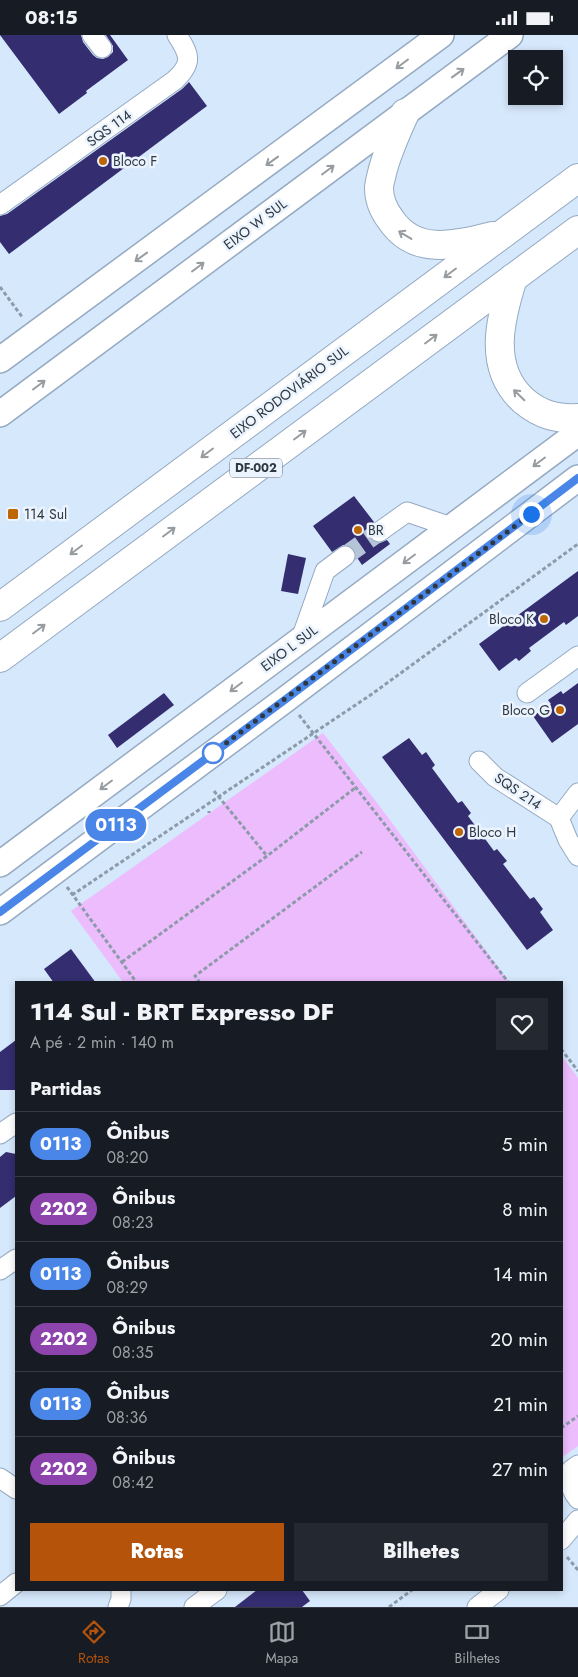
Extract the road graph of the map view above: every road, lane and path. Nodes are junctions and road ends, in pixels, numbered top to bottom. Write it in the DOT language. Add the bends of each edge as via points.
graph roads {
  1 [pos="177,35"];
  2 [pos="441,35"];
  3 [pos="510,35"];
  4 [pos="405,113"];
  5 [pos="578,177"];
  6 [pos="0,205"];
  7 [pos="578,230"];
  8 [pos="503,233"];
  9 [pos="513,278"];
  10 [pos="0,287"];
  11 [pos="36,334"];
  12 [pos="0,360"];
  13 [pos="0,414"];
  14 [pos="578,418"];
  15 [pos="578,433"];
  16 [pos="578,478"];
  17 [pos="451,527"];
  18 [pos="378,532"];
  19 [pos="578,544"];
  20 [pos="345,556"];
  21 [pos="0,607"];
  22 [pos="301,639"];
  23 [pos="578,656"];
  24 [pos="0,658"];
  25 [pos="526,693"];
  26 [pos="286,699"];
  27 [pos="313,734"];
  28 [pos="479,761"];
  29 [pos="355,788"];
  30 [pos="214,791"];
  31 [pos="578,793"];
  32 [pos="220,797"];
  33 [pos="559,818"];
  34 [pos="362,852"];
  35 [pos="267,856"];
  36 [pos="578,857"];
  37 [pos="0,864"];
  38 [pos="55,871"];
  39 [pos="72,895"];
  40 [pos="0,912"];
  41 [pos="122,962"];
  42 [pos="136,981"];
  43 [pos="198,981"];
  44 [pos="506,981"];
  45 [pos="563,1052"];
  46 [pos="578,1071"];
  47 [pos="15,1124"];
  48 [pos="0,1134"];
  49 [pos="15,1260"];
  50 [pos="0,1271"];
  51 [pos="578,1416"];
  52 [pos="563,1427"];
  53 [pos="578,1465"];
  54 [pos="0,1478"];
  55 [pos="15,1488"];
  56 [pos="578,1499"];
  57 [pos="578,1521"];
  58 [pos="578,1535"];
  59 [pos="563,1540"];
  60 [pos="563,1541"];
  61 [pos="563,1553"];
  62 [pos="578,1570"];
  63 [pos="15,1584"];
  64 [pos="122,1591"];
  65 [pos="216,1591"];
  66 [pos="411,1591"];
  67 [pos="498,1591"];
  68 [pos="0,1596"];
  69 [pos="118,1607"];
  70 [pos="194,1607"];
  71 [pos="389,1607"];
  72 [pos="477,1607"];
  1 -- 6 [label="street, SQS 114" via="186,49 185,71"];
  2 -- 11 [label="main road, one-way"];
  4 -- 3 [label="main road, EIXO W SUL, one-way"];
  8 -- 4 [label="highway, one-way" via="455,245 441,245 415,241 398,231 384,210 379,188 386,154"];
  13 -- 4 [label="main road, EIXO W SUL, one-way"];
  5 -- 8 [label="highway, EIXO RODOVIÁRIO SUL / DF-002"];
  7 -- 9 [label="highway, DF-002"];
  8 -- 21 [label="highway, EIXO RODOVIÁRIO SUL / DF-002, one-way"];
  14 -- 9 [label="highway, one-way" via="549,416 535,410 514,391 506,377 500,345 504,307"];
  24 -- 9 [label="highway, DF-002, one-way"];
  10 -- 11 [label="path"];
  11 -- 12 [label="main road"];
  15 -- 17 [label="main road, EIXO L SUL, one-way"];
  16 -- 26 [label="main road"];
  17 -- 18 [label="street" via="407,512"];
  17 -- 22 [label="main road, EIXO L SUL, one-way"];
  19 -- 27 [label="path"];
  20 -- 22 [label="street" via="324,571"];
  22 -- 37 [label="main road, EIXO L SUL, one-way"];
  23 -- 25 [label="street"];
  26 -- 27 [label="path"];
  26 -- 38 [label="main road"];
  27 -- 29 [label="path"];
  27 -- 32 [label="path"];
  28 -- 33 [label="street, SQS 214" via="495,777"];
  29 -- 35 [label="path"];
  29 -- 44 [label="path"];
  30 -- 32 [label="path"];
  31 -- 33 [label="street"];
  32 -- 35 [label="path"];
  32 -- 39 [label="path"];
  33 -- 36 [label="street"];
  34 -- 43 [label="path" via="195,977"];
  35 -- 41 [label="path"];
  38 -- 39 [label="path"];
  38 -- 40 [label="main road"];
  39 -- 41 [label="path"];
  41 -- 42 [label="path"];
  45 -- 46 [label="path"];
  47 -- 48 [label="street"];
  49 -- 50 [label="street"];
  51 -- 52 [label="path"];
  53 -- 56 [label="street" via="571,1470 569,1479"];
  54 -- 55 [label="street"];
  57 -- 59 [label="street"];
  58 -- 60 [label="street"];
  61 -- 62 [label="path"];
  63 -- 68 [label="street"];
  64 -- 69 [label="street"];
  65 -- 70 [label="street"];
  66 -- 71 [label="path"];
  67 -- 72 [label="street"];
}
